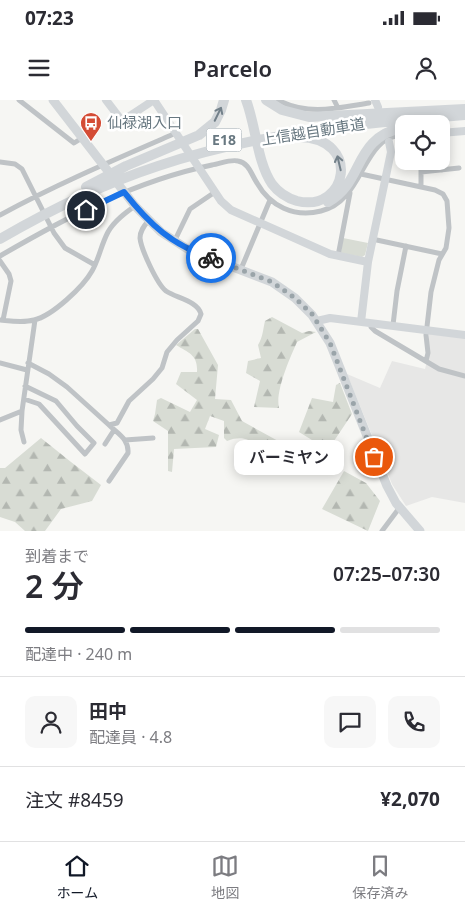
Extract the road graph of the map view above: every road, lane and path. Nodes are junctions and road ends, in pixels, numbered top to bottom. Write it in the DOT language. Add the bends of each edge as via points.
graph roads {
  1 [pos="19,100"];
  2 [pos="106,100"];
  3 [pos="154,100"];
  4 [pos="224,100"];
  5 [pos="241,100"];
  6 [pos="246,100"];
  7 [pos="266,100"];
  8 [pos="278,100"];
  9 [pos="334,100"];
  10 [pos="55,101"];
  11 [pos="374,103"];
  12 [pos="338,108"];
  13 [pos="465,109"];
  14 [pos="465,117"];
  15 [pos="450,120"];
  16 [pos="252,128"];
  17 [pos="465,131"];
  18 [pos="395,132"];
  19 [pos="450,132"];
  20 [pos="177,135"];
  21 [pos="395,137"];
  22 [pos="82,138"];
  23 [pos="389,142"];
  24 [pos="257,150"];
  25 [pos="0,162"];
  26 [pos="196,162"];
  27 [pos="104,166"];
  28 [pos="459,168"];
  29 [pos="450,169"];
  30 [pos="442,170"];
  31 [pos="421,172"];
  32 [pos="361,174"];
  33 [pos="385,178"];
  34 [pos="421,186"];
  35 [pos="86,187"];
  36 [pos="123,190"];
  37 [pos="214,192"];
  38 [pos="350,193"];
  39 [pos="37,197"];
  40 [pos="270,200"];
  41 [pos="135,206"];
  42 [pos="0,215"];
  43 [pos="148,221"];
  44 [pos="51,224"];
  45 [pos="260,224"];
  46 [pos="0,231"];
  47 [pos="0,239"];
  48 [pos="372,239"];
  49 [pos="174,242"];
  50 [pos="406,246"];
  51 [pos="442,254"];
  52 [pos="0,256"];
  53 [pos="338,256"];
  54 [pos="0,261"];
  55 [pos="368,262"];
  56 [pos="95,266"];
  57 [pos="242,269"];
  58 [pos="2,320"];
  59 [pos="35,320"];
  60 [pos="317,321"];
  61 [pos="361,322"];
  62 [pos="372,323"];
  63 [pos="393,325"];
  64 [pos="426,330"];
  65 [pos="465,335"];
  66 [pos="426,361"];
  67 [pos="0,363"];
  68 [pos="28,363"];
  69 [pos="27,370"];
  70 [pos="465,376"];
  71 [pos="25,386"];
  72 [pos="24,399"];
  73 [pos="22,411"];
  74 [pos="0,420"];
  75 [pos="109,425"];
  76 [pos="114,430"];
  77 [pos="153,438"];
  78 [pos="125,440"];
  79 [pos="24,442"];
  80 [pos="104,444"];
  81 [pos="109,481"];
  82 [pos="400,507"];
  83 [pos="382,531"];
  84 [pos="420,531"];
  1 -- 22 [label="street" via="74,143"];
  2 -- 3 [label="street" via="122,121"];
  3 -- 20 [label="street"];
  35 -- 4 [label="highway, one-way" via="126,166 199,136 215,122"];
  5 -- 16 [label="highway"];
  6 -- 16 [label="highway"];
  7 -- 13 [label="highway" via="282,110 310,117"];
  8 -- 12 [label="street" via="306,109"];
  9 -- 12 [label="street"];
  10 -- 22 [label="main road"];
  11 -- 12 [label="street"];
  13 -- 35 [label="highway, 上信越自動車道 / E18" via="356,118 262,132 157,159"];
  14 -- 15 [label="highway"];
  14 -- 26 [label="highway, 上信越自動車道 / E18" via="325,128 263,139"];
  16 -- 24 [label="highway"];
  17 -- 19 [label="street"];
  18 -- 24 [label="highway" via="377,138 366,150 344,190 326,204 312,207 288,203 272,192 262,176"];
  20 -- 26 [label="street"];
  20 -- 27 [label="street"];
  21 -- 32 [label="street" via="374,150"];
  22 -- 27 [label="main road"];
  23 -- 33 [label="street" via="391,152"];
  24 -- 26 [label="highway, one-way" via="272,184 288,198 319,200 328,196 338,184 341,167 338,157 329,145 315,138 283,138"];
  25 -- 39 [label="street" via="15,164 22,169"];
  26 -- 36 [label="street" via="172,175"];
  26 -- 37 [label="street"];
  26 -- 40 [label="street" via="232,160 244,163"];
  26 -- 47 [label="highway, 上信越自動車道 / E18" via="151,168 96,190"];
  27 -- 36 [label="main road"];
  27 -- 39 [label="street"];
  28 -- 29 [label="street"];
  30 -- 31 [label="street"];
  31 -- 34 [label="street"];
  32 -- 33 [label="street"];
  32 -- 38 [label="street"];
  33 -- 34 [label="street"];
  33 -- 48 [label="street"];
  34 -- 51 [label="street" via="442,194 447,201 448,240"];
  35 -- 46 [label="highway, 上信越自動車道 / E18"];
  36 -- 41 [label="main road"];
  36 -- 44 [label="street"];
  37 -- 45 [label="street" via="231,210"];
  37 -- 49 [label="street" via="190,209"];
  38 -- 40 [label="street" via="327,210 302,214"];
  38 -- 53 [label="street"];
  39 -- 42 [label="street"];
  39 -- 44 [label="street"];
  40 -- 45 [label="street"];
  41 -- 43 [label="main road"];
  41 -- 56 [label="street" via="108,231"];
  43 -- 49 [label="main road"];
  43 -- 75 [label="street" via="140,238 157,278 167,292 196,307 200,318 167,352 162,368 129,401 117,423"];
  44 -- 52 [label="street"];
  44 -- 56 [label="street" via="65,248"];
  45 -- 53 [label="street"];
  45 -- 57 [label="street"];
  48 -- 50 [label="street"];
  48 -- 55 [label="street"];
  49 -- 57 [label="main road"];
  50 -- 51 [label="street"];
  50 -- 63 [label="street"];
  51 -- 64 [label="street" via="430,292"];
  53 -- 55 [label="street"];
  54 -- 58 [label="street" via="11,281"];
  55 -- 61 [label="street"];
  56 -- 59 [label="street" via="66,300"];
  57 -- 60 [label="main road" via="285,290"];
  58 -- 59 [label="street"];
  59 -- 68 [label="street"];
  60 -- 61 [label="street" via="330,318"];
  60 -- 82 [label="main road" via="330,343 384,480"];
  61 -- 62 [label="street"];
  62 -- 63 [label="street"];
  62 -- 66 [label="street" via="373,329 380,334"];
  63 -- 64 [label="street"];
  64 -- 65 [label="street"];
  64 -- 66 [label="street"];
  66 -- 70 [label="street" via="439,369"];
  67 -- 69 [label="street"];
  68 -- 69 [label="street"];
  68 -- 75 [label="street" via="67,386"];
  69 -- 71 [label="street"];
  71 -- 72 [label="street"];
  71 -- 72 [label="street" via="56,401 94,443 85,454 39,404"];
  72 -- 73 [label="street"];
  73 -- 74 [label="street"];
  73 -- 79 [label="street"];
  75 -- 76 [label="street"];
  76 -- 78 [label="street"];
  76 -- 80 [label="street"];
  77 -- 78 [label="street"];
  78 -- 81 [label="street" via="128,453"];
  82 -- 83 [label="street"];
  82 -- 84 [label="main road"];
}
